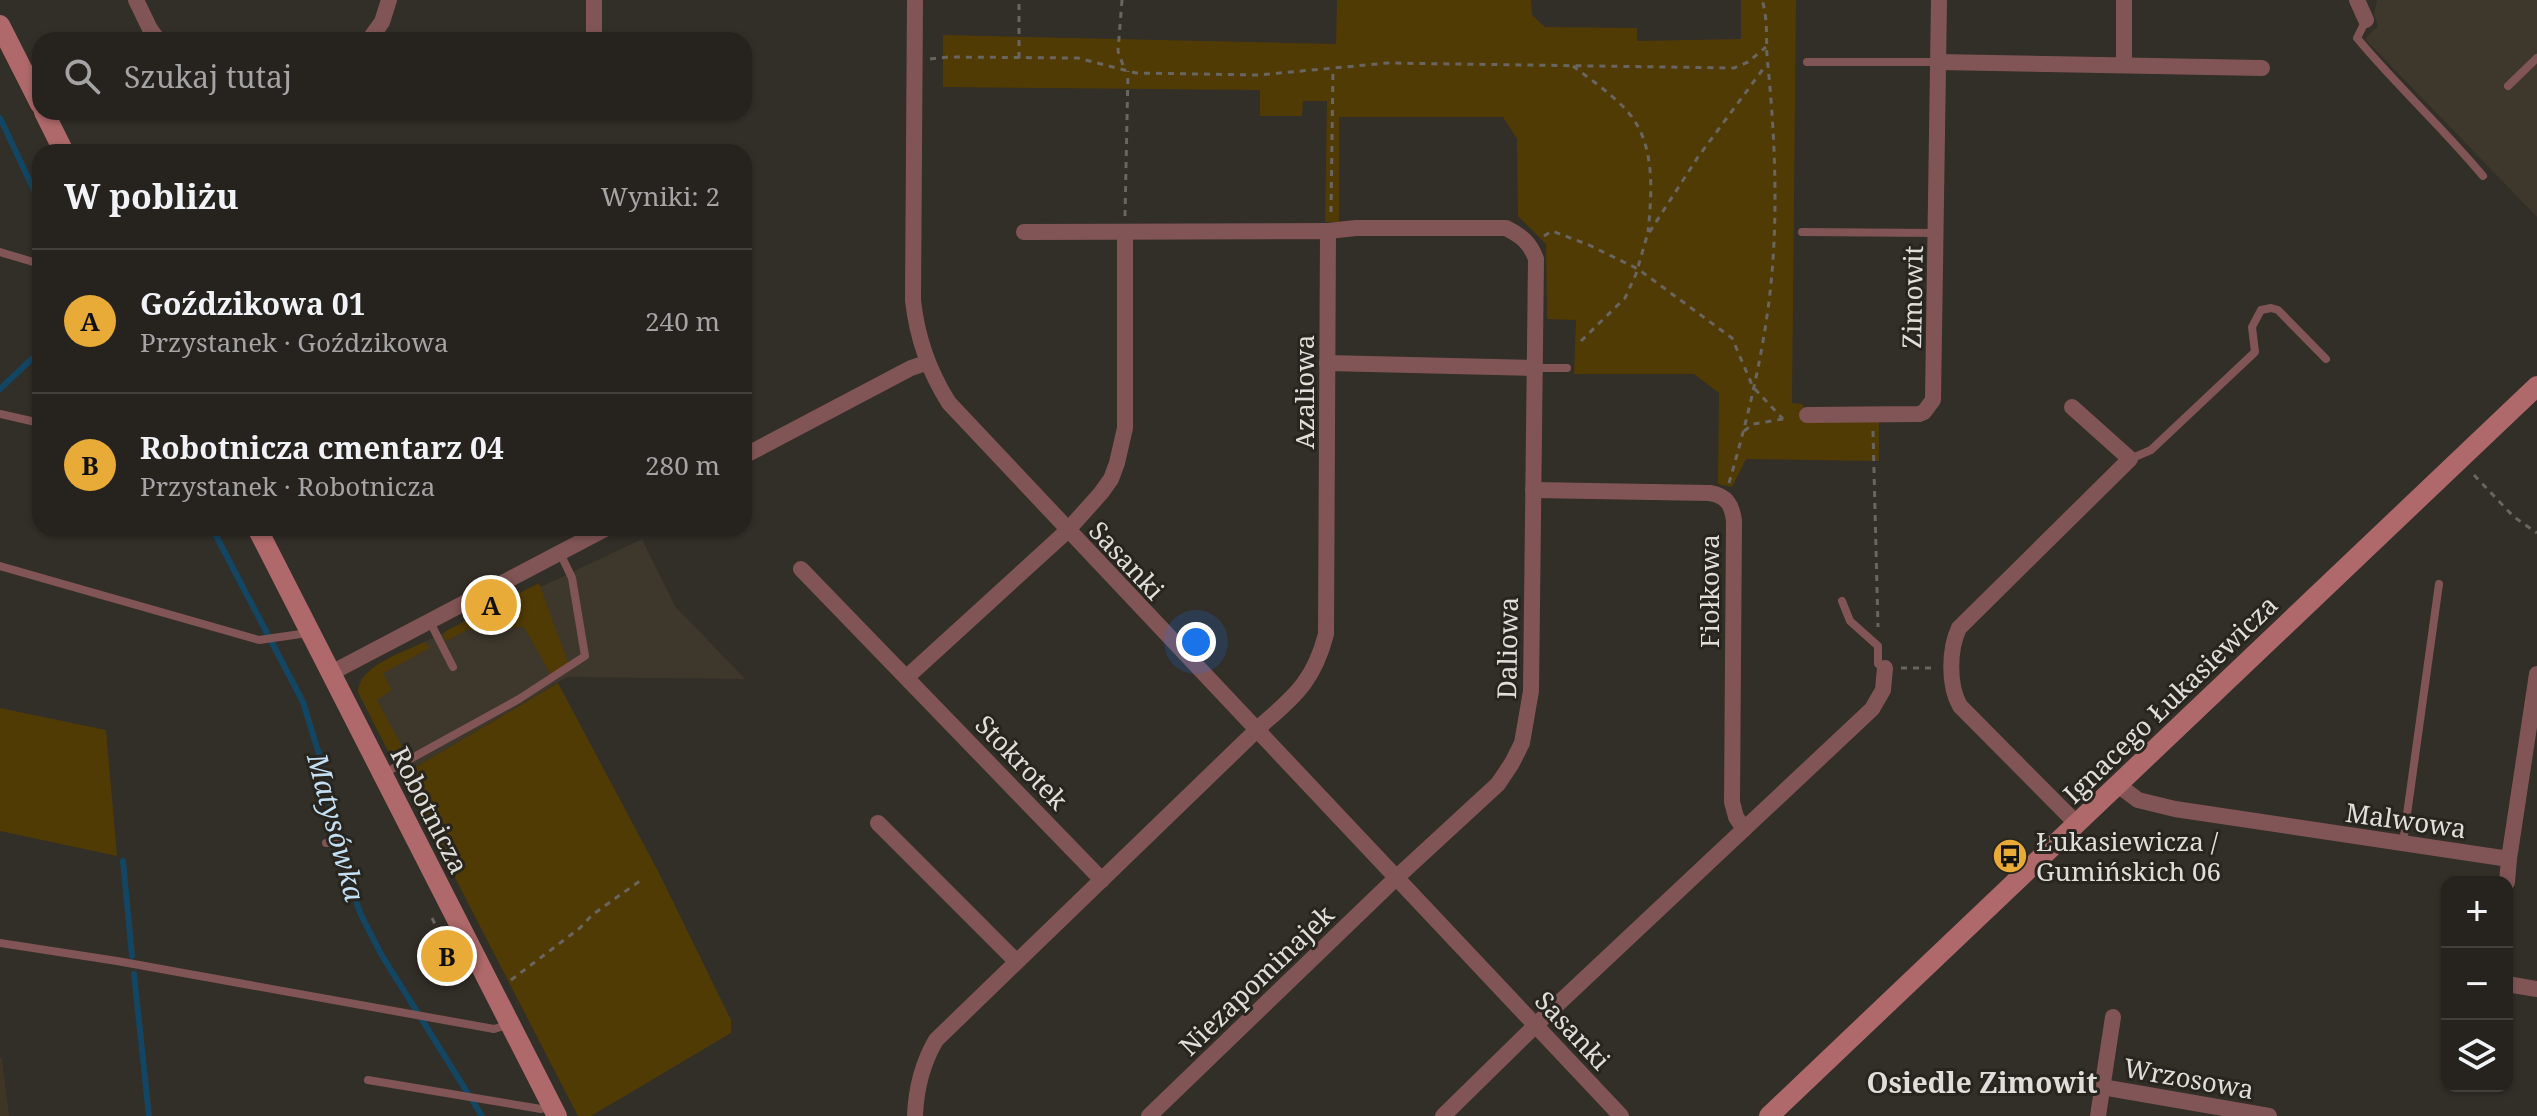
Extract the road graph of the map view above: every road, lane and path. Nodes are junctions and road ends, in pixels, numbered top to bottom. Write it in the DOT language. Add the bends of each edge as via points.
graph roads {
  1 [pos="136,0"];
  2 [pos="389,0"];
  3 [pos="594,0"];
  4 [pos="915,0"];
  5 [pos="1019,0"];
  6 [pos="1122,0"];
  7 [pos="1762,0"];
  8 [pos="1939,0"];
  9 [pos="2124,0"];
  10 [pos="2357,0"];
  11 [pos="2366,20"];
  12 [pos="0,25"];
  13 [pos="152,32"];
  14 [pos="375,32"];
  15 [pos="594,32"];
  16 [pos="1766,47"];
  17 [pos="1019,58"];
  18 [pos="2537,58"];
  19 [pos="915,62"];
  20 [pos="1807,62"];
  21 [pos="1938,62"];
  22 [pos="1767,63"];
  23 [pos="2124,64"];
  24 [pos="1573,66"];
  25 [pos="1333,68"];
  26 [pos="2262,68"];
  27 [pos="1126,71"];
  28 [pos="2508,86"];
  29 [pos="32,88"];
  30 [pos="48,120"];
  31 [pos="60,144"];
  32 [pos="2483,176"];
  33 [pos="1328,231"];
  34 [pos="1024,232"];
  35 [pos="1125,232"];
  36 [pos="1802,232"];
  37 [pos="1937,233"];
  38 [pos="1647,236"];
  39 [pos="1531,245"];
  40 [pos="0,252"];
  41 [pos="32,262"];
  42 [pos="1638,269"];
  43 [pos="1581,341"];
  44 [pos="2326,359"];
  45 [pos="926,363"];
  46 [pos="1327,363"];
  47 [pos="1533,368"];
  48 [pos="1567,368"];
  49 [pos="2537,386"];
  50 [pos="1753,387"];
  51 [pos="2072,407"];
  52 [pos="0,414"];
  53 [pos="1807,415"];
  54 [pos="1872,415"];
  55 [pos="1783,419"];
  56 [pos="32,421"];
  57 [pos="1744,431"];
  58 [pos="752,452"];
  59 [pos="2130,459"];
  60 [pos="2469,469"];
  61 [pos="1533,490"];
  62 [pos="1725,498"];
  63 [pos="1067,531"];
  64 [pos="2537,533"];
  65 [pos="261,536"];
  66 [pos="592,536"];
  67 [pos="560,553"];
  68 [pos="0,566"];
  69 [pos="801,569"];
  70 [pos="2439,584"];
  71 [pos="1842,601"];
  72 [pos="429,621"];
  73 [pos="310,633"];
  74 [pos="1878,646"];
  75 [pos="453,667"];
  76 [pos="1953,667"];
  77 [pos="1885,668"];
  78 [pos="331,673"];
  79 [pos="2537,674"];
  80 [pos="907,677"];
  81 [pos="1257,731"];
  82 [pos="382,774"];
  83 [pos="2118,785"];
  84 [pos="878,823"];
  85 [pos="2077,824"];
  86 [pos="1744,829"];
  87 [pos="326,843"];
  88 [pos="346,843"];
  89 [pos="2403,844"];
  90 [pos="2509,859"];
  91 [pos="2508,876"];
  92 [pos="644,878"];
  93 [pos="1396,878"];
  94 [pos="1102,880"];
  95 [pos="0,943"];
  96 [pos="1016,961"];
  97 [pos="504,984"];
  98 [pos="2513,985"];
  99 [pos="2537,989"];
  100 [pos="2113,1017"];
  101 [pos="510,1024"];
  102 [pos="1535,1025"];
  103 [pos="368,1080"];
  104 [pos="2102,1087"];
  105 [pos="554,1111"];
  106 [pos="915,1116"];
  107 [pos="1149,1116"];
  108 [pos="1443,1116"];
  109 [pos="1621,1116"];
  110 [pos="1769,1116"];
  111 [pos="2098,1116"];
  112 [pos="2269,1116"];
  1 -- 13 [label="street"];
  2 -- 14 [label="street"];
  3 -- 15 [label="street"];
  4 -- 19 [label="street, Sasanki"];
  5 -- 17 [label="path"];
  6 -- 27 [label="path" via="1118,51"];
  7 -- 16 [label="path"];
  8 -- 21 [label="street, Zimowit"];
  9 -- 23 [label="street"];
  10 -- 11 [label="street"];
  11 -- 32 [label="lane" via="2357,38"];
  12 -- 29 [label="street"];
  16 -- 22 [label="path"];
  16 -- 24 [label="path" via="1734,68"];
  17 -- 19 [label="path"];
  17 -- 27 [label="path" via="1078,58"];
  18 -- 28 [label="lane"];
  19 -- 45 [label="street, Sasanki" via="913,300"];
  20 -- 21 [label="lane"];
  21 -- 23 [label="street"];
  21 -- 37 [label="street, Zimowit"];
  22 -- 38 [label="path"];
  22 -- 50 [label="path" via="1772,262 1768,315"];
  23 -- 26 [label="street"];
  24 -- 25 [label="path" via="1429,63"];
  24 -- 38 [label="path" via="1627,111 1642,133 1648,149"];
  25 -- 27 [label="path" via="1259,75"];
  25 -- 33 [label="path"];
  27 -- 35 [label="path"];
  30 -- 31 [label="street"];
  33 -- 35 [label="street"];
  33 -- 39 [label="street" via="1506,228"];
  33 -- 46 [label="street, Azaliowa"];
  34 -- 35 [label="street"];
  35 -- 63 [label="street" via="1122,446 1106,486"];
  36 -- 37 [label="lane"];
  37 -- 54 [label="street, Zimowit" via="1933,400 1919,414"];
  38 -- 42 [label="path"];
  39 -- 42 [label="path" via="1552,231"];
  39 -- 47 [label="street, Daliowa" via="1536,259"];
  40 -- 41 [label="lane"];
  42 -- 43 [label="path" via="1625,298"];
  42 -- 50 [label="path" via="1732,338"];
  44 -- 59 [label="lane" via="2278,310 2261,310 2252,327 2255,352 2151,450"];
  45 -- 58 [label="street"];
  45 -- 63 [label="street, Sasanki" via="949,403"];
  46 -- 47 [label="street"];
  46 -- 81 [label="street, Azaliowa" via="1326,634 1305,684"];
  47 -- 48 [label="lane"];
  47 -- 61 [label="street, Daliowa"];
  49 -- 83 [label="street, Ignacego Łukasiewicza"];
  50 -- 55 [label="path"];
  50 -- 57 [label="path"];
  51 -- 59 [label="street"];
  52 -- 56 [label="lane"];
  53 -- 54 [label="street, Zimowit"];
  53 -- 55 [label="path"];
  54 -- 74 [label="path"];
  55 -- 57 [label="path" via="1753,424"];
  57 -- 62 [label="path"];
  59 -- 76 [label="street" via="1965,620 1955,636"];
  60 -- 64 [label="path" via="2514,517"];
  61 -- 62 [label="street, Fiołkowa" via="1710,493"];
  61 -- 93 [label="street, Daliowa" via="1531,691 1522,743 1498,784"];
  62 -- 86 [label="street, Fiołkowa" via="1734,521 1732,802"];
  63 -- 80 [label="street"];
  63 -- 81 [label="street, Sasanki"];
  65 -- 73 [label="street, Robotnicza"];
  66 -- 67 [label="street"];
  67 -- 72 [label="street"];
  67 -- 82 [label="lane" via="572,578 585,656 519,699"];
  68 -- 73 [label="lane" via="259,640"];
  69 -- 80 [label="street, Stokrotek"];
  70 -- 89 [label="lane"];
  71 -- 74 [label="lane" via="1850,621"];
  72 -- 75 [label="lane"];
  72 -- 78 [label="street"];
  73 -- 78 [label="street, Robotnicza"];
  74 -- 77 [label="lane" via="1878,664"];
  76 -- 77 [label="path"];
  76 -- 85 [label="street" via="1960,706"];
  77 -- 86 [label="street" via="1883,690 1872,709"];
  78 -- 82 [label="street, Robotnicza"];
  79 -- 90 [label="street"];
  80 -- 94 [label="street, Stokrotek"];
  81 -- 93 [label="street, Sasanki"];
  81 -- 94 [label="street"];
  82 -- 101 [label="street, Robotnicza"];
  83 -- 85 [label="street, Ignacego Łukasiewicza"];
  83 -- 89 [label="street, Malwowa" via="2148,804"];
  84 -- 96 [label="street"];
  85 -- 110 [label="street, Ignacego Łukasiewicza"];
  86 -- 102 [label="street"];
  87 -- 88 [label="lane"];
  89 -- 90 [label="street, Malwowa"];
  90 -- 91 [label="street"];
  92 -- 97 [label="path"];
  93 -- 102 [label="street, Sasanki"];
  93 -- 107 [label="street, Niezapominajek"];
  94 -- 96 [label="street"];
  95 -- 101 [label="lane" via="494,1029"];
  96 -- 106 [label="street" via="936,1040 919,1079"];
  98 -- 99 [label="street"];
  100 -- 104 [label="street, Wrzosowa"];
  101 -- 105 [label="street, Robotnicza"];
  102 -- 108 [label="street"];
  102 -- 109 [label="street, Sasanki"];
  103 -- 105 [label="lane"];
  104 -- 111 [label="street, Wrzosowa"];
  104 -- 112 [label="street, Wrzosowa"];
}
